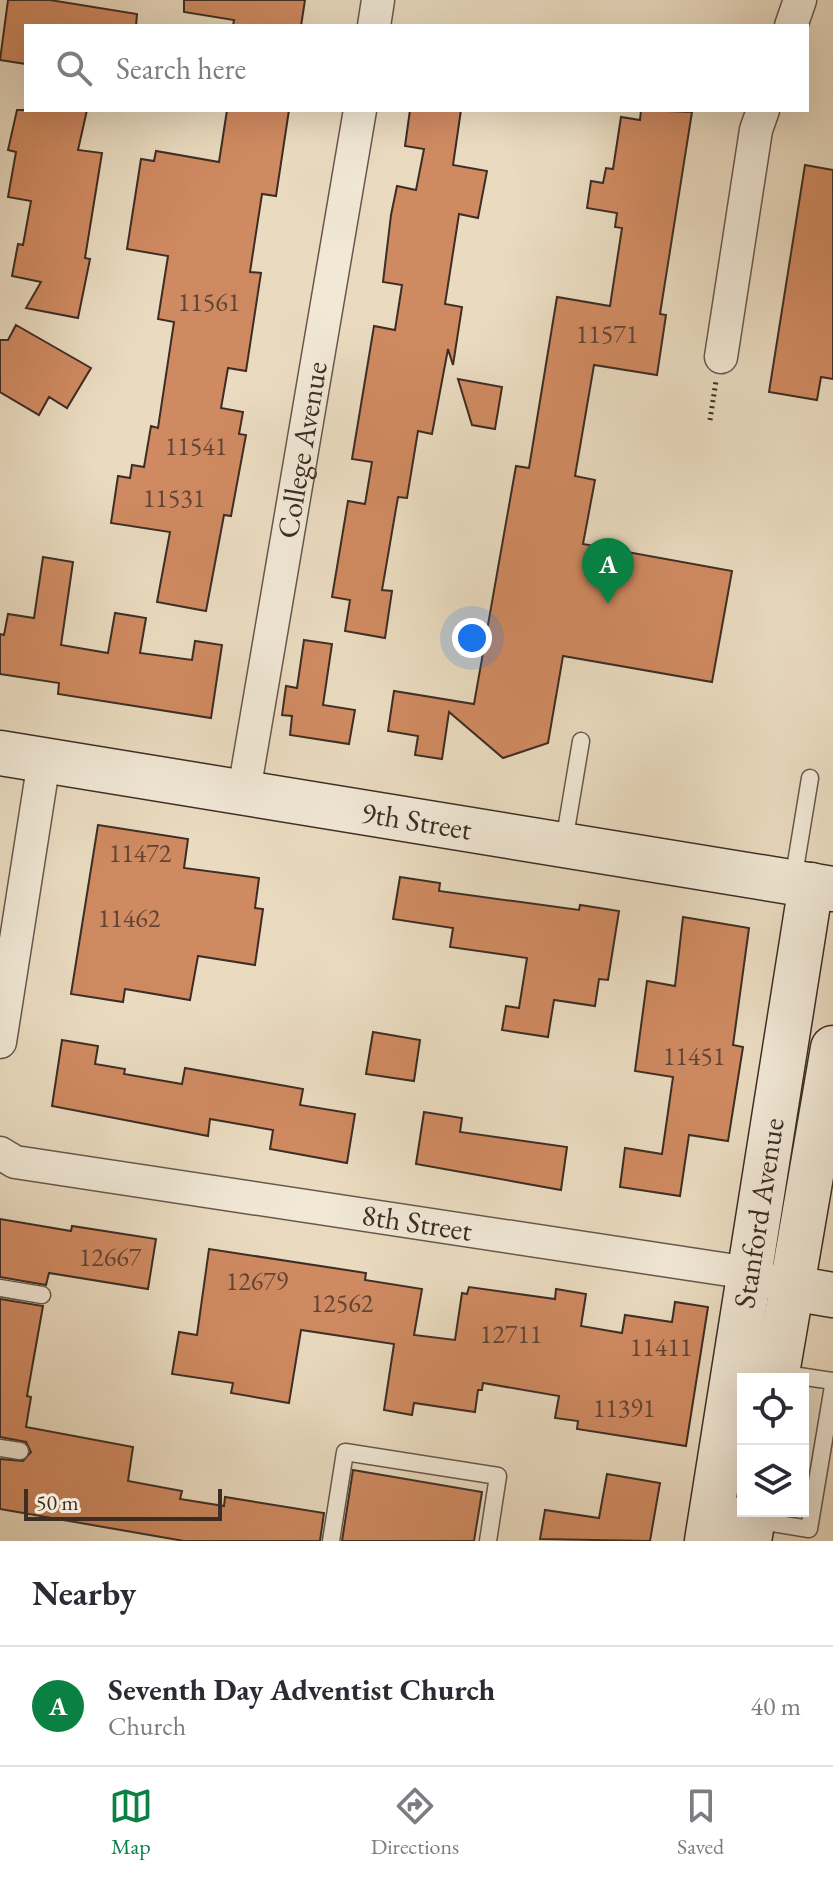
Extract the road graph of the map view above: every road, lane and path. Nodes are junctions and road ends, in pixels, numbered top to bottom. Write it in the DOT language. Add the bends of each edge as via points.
graph roads {
  1 [pos="378,0"];
  2 [pos="800,0"];
  3 [pos="374,24"];
  4 [pos="792,24"];
  5 [pos="360,112"];
  6 [pos="762,112"];
  7 [pos="721,357"];
  8 [pos="710,420"];
  9 [pos="581,741"];
  10 [pos="0,753"];
  11 [pos="44,761"];
  12 [pos="810,778"];
  13 [pos="244,791"];
  14 [pos="563,846"];
  15 [pos="812,886"];
  16 [pos="0,1042"];
  17 [pos="833,1048"];
  18 [pos="0,1153"];
  19 [pos="749,1273"];
  20 [pos="0,1288"];
  21 [pos="812,1292"];
  22 [pos="42,1295"];
  23 [pos="778,1373"];
  24 [pos="809,1380"];
  25 [pos="833,1383"];
  26 [pos="0,1448"];
  27 [pos="20,1451"];
  28 [pos="752,1524"];
  29 [pos="331,1541"];
  30 [pos="488,1541"];
  31 [pos="707,1541"];
  1 -- 3 [label="street"];
  2 -- 4 [label="street"];
  5 -- 13 [label="street, College Avenue"];
  6 -- 7 [label="street"];
  7 -- 8 [label="path"];
  9 -- 14 [label="lane"];
  10 -- 11 [label="street, 9th Street"];
  11 -- 13 [label="street, 9th Street"];
  11 -- 16 [label="street"];
  12 -- 15 [label="lane"];
  13 -- 14 [label="street, 9th Street"];
  14 -- 15 [label="street, 9th Street"];
  15 -- 19 [label="street, Stanford Avenue"];
  17 -- 21 [label="street, Stanford Avenue"];
  18 -- 19 [label="street, 8th Street" via="15,1162"];
  19 -- 21 [label="street, 8th Street"];
  19 -- 31 [label="street, Stanford Avenue"];
  20 -- 22 [label="lane"];
  21 -- 23 [label="street, Stanford Avenue"];
  24 -- 25 [label="lane"];
  25 -- 28 [label="lane" via="809,1529"];
  26 -- 27 [label="lane"];
  29 -- 30 [label="lane" via="345,1452 498,1476"];
}
